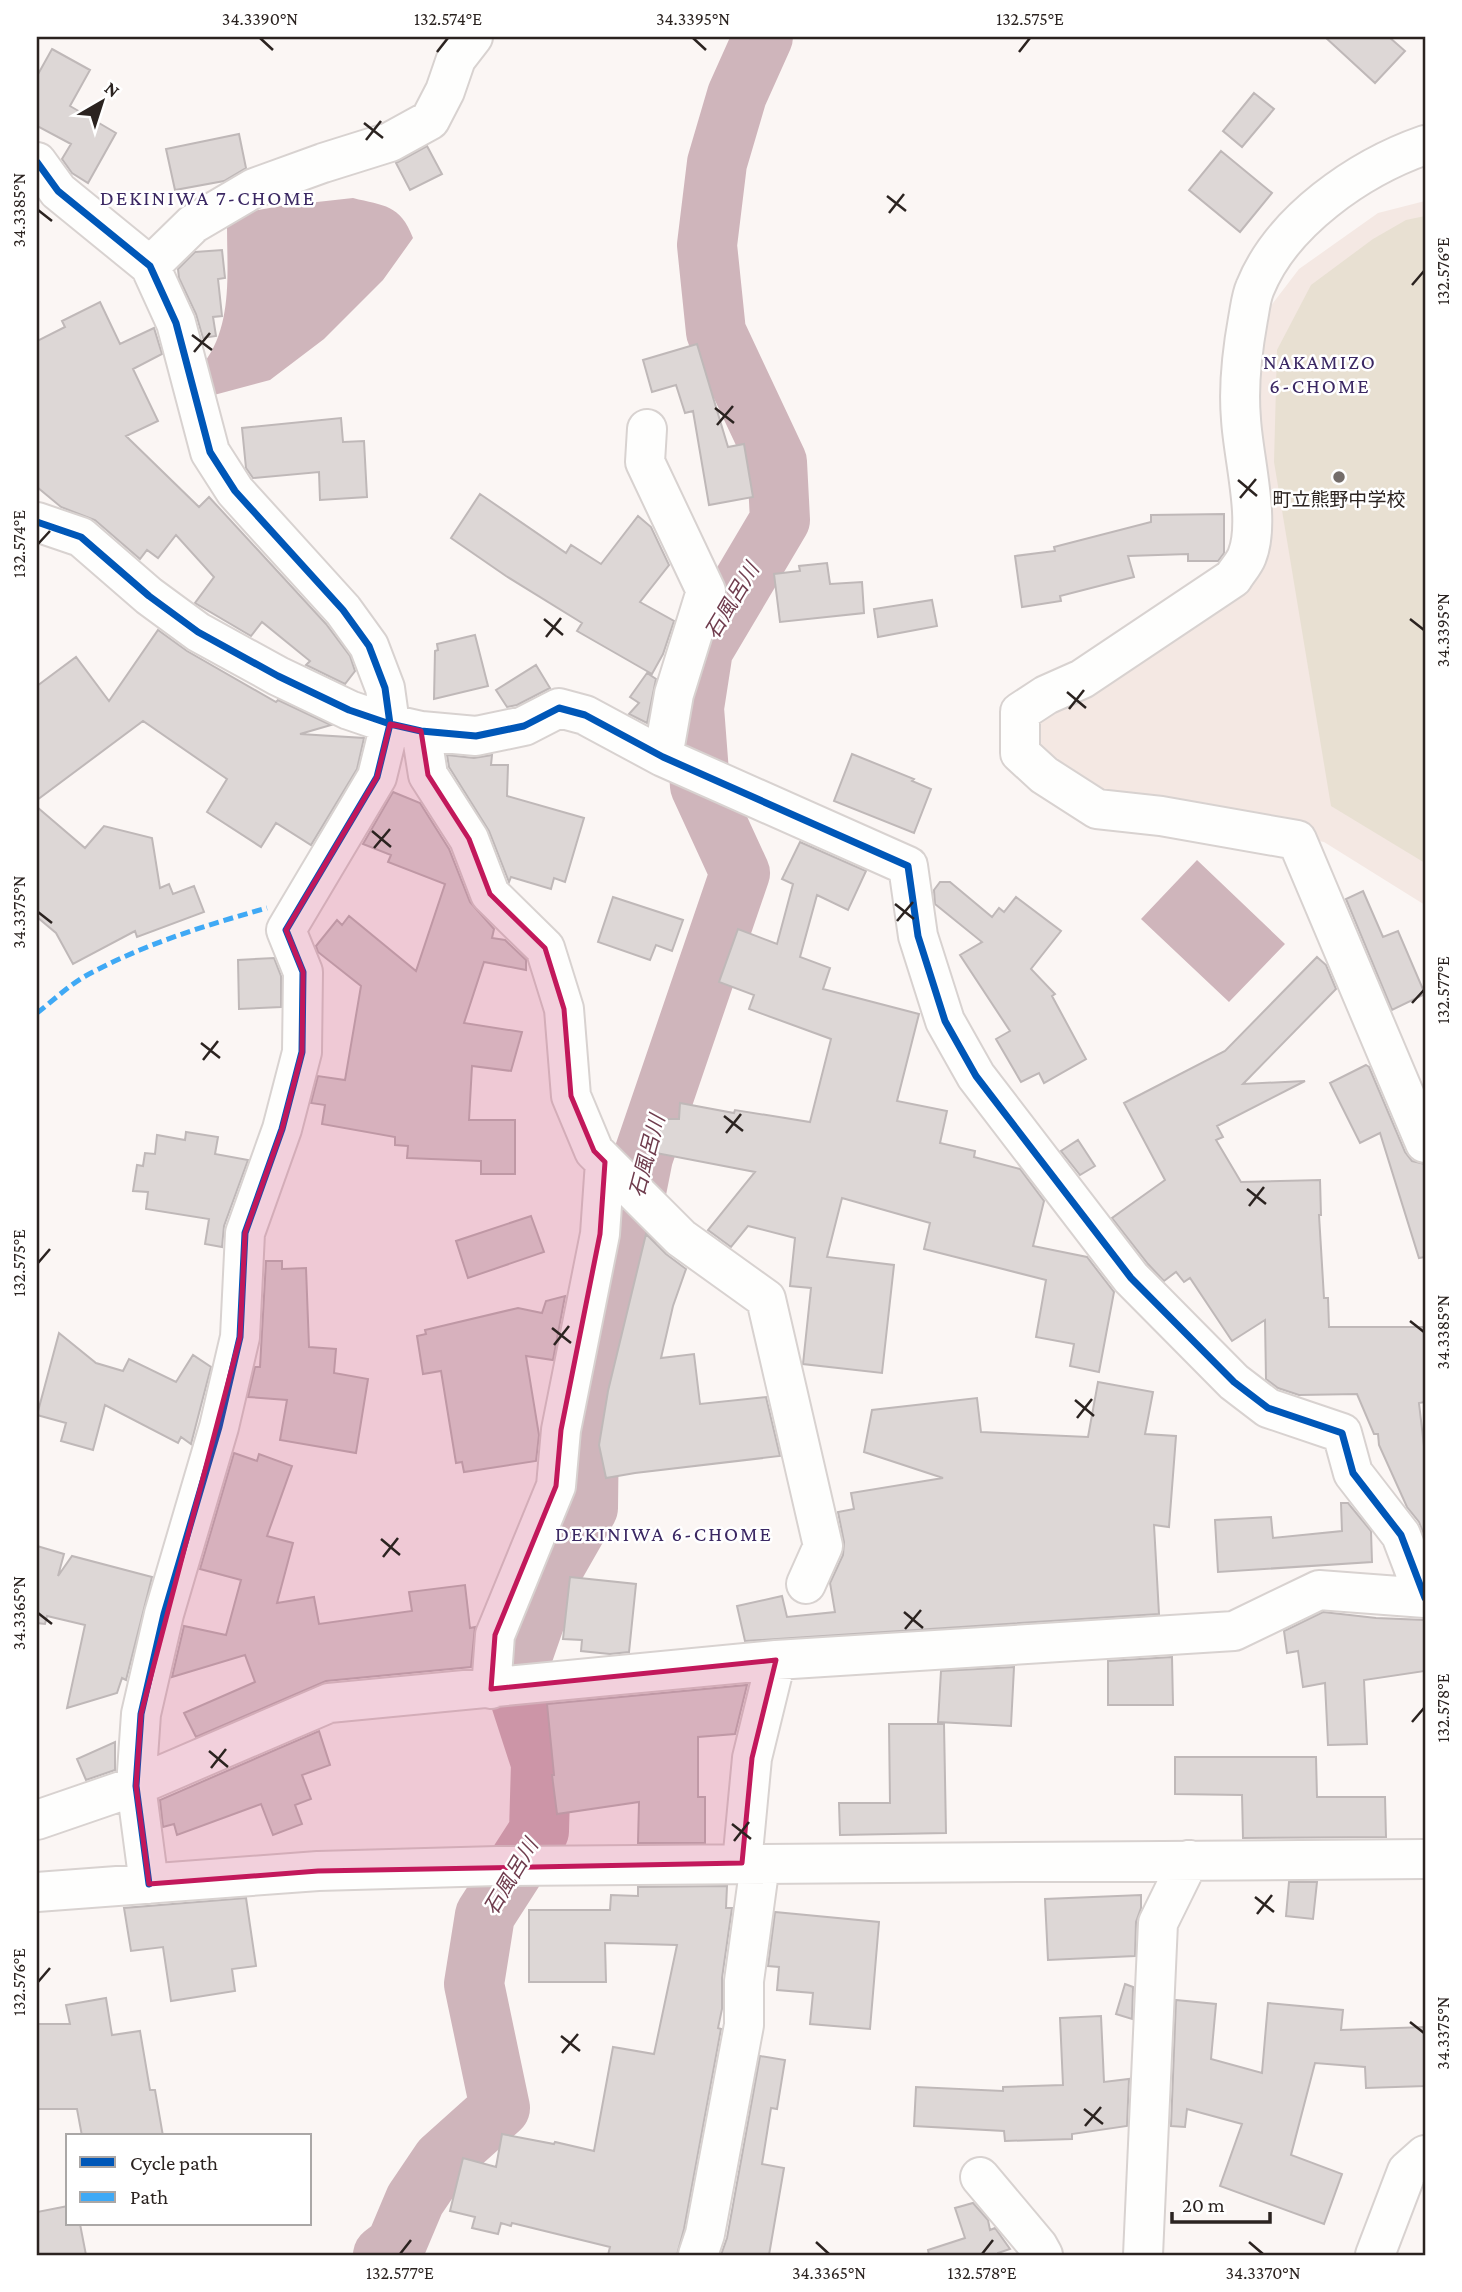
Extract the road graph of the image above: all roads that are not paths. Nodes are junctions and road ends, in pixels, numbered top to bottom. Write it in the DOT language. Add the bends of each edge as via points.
graph roads {
  1 [pos="473,37"];
  2 [pos="1425,145"];
  3 [pos="37,162"];
  4 [pos="150,267"];
  5 [pos="647,429"];
  6 [pos="37,522"];
  7 [pos="406,728"];
  8 [pos="667,759"];
  9 [pos="1425,1143"];
  10 [pos="613,1170"];
  11 [pos="806,1584"];
  12 [pos="1425,1598"];
  13 [pos="776,1660"];
  14 [pos="508,1687"];
  15 [pos="136,1786"];
  16 [pos="37,1820"];
  17 [pos="1425,1859"];
  18 [pos="1189,1860"];
  19 [pos="751,1863"];
  20 [pos="149,1884"];
  21 [pos="37,1892"];
  22 [pos="1425,2155"];
  23 [pos="980,2177"];
  24 [pos="698,2255"];
  25 [pos="1043,2255"];
  26 [pos="1143,2255"];
  27 [pos="1375,2255"];
  1 -- 4 [label="street" via="456,58 430,120 390,142 254,188 193,224"];
  2 -- 9 [label="street" via="1368,171 1321,205 1270,258 1254,289 1241,359 1240,418 1252,526 1247,556 1233,578 1082,680 1020,712 1019,747 1044,775 1097,808 1297,840"];
  3 -- 4 [label="street" via="58,191"];
  4 -- 7 [label="street" via="176,323 210,452 235,491 343,610 369,646"];
  5 -- 8 [label="street" via="645,462 706,591 674,694"];
  6 -- 7 [label="street" via="81,537 198,632 337,704"];
  7 -- 8 [label="street" via="476,736 524,726 559,708 585,715"];
  7 -- 10 [label="street" via="428,775 469,839 490,894 545,948 564,1009 572,1096 594,1151"];
  7 -- 15 [label="street" via="286,930 303,972 302,1052 282,1129 245,1233 240,1336 219,1427 164,1614 141,1714"];
  8 -- 12 [label="street" via="908,866 918,936 941,1009 976,1076 1131,1278 1234,1382 1268,1408 1342,1433 1353,1473 1401,1535"];
  10 -- 11 [label="street" via="681,1238 766,1299 822,1546"];
  10 -- 14 [label="street" via="561,1430 556,1486 495,1635"];
  12 -- 13 [label="street" via="1319,1590 1234,1630"];
  13 -- 14 [label="street"];
  13 -- 19 [label="street" via="752,1758"];
  14 -- 15 [label="street" via="330,1703"];
  15 -- 16 [label="street"];
  15 -- 20 [label="street"];
  17 -- 18 [label="street"];
  18 -- 19 [label="street"];
  18 -- 26 [label="street" via="1158,1923"];
  19 -- 20 [label="street" via="318,1871"];
  19 -- 24 [label="street" via="744,2025"];
  20 -- 21 [label="street"];
  22 -- 27 [label="street" via="1407,2171"];
  23 -- 25 [label="street"];
}
